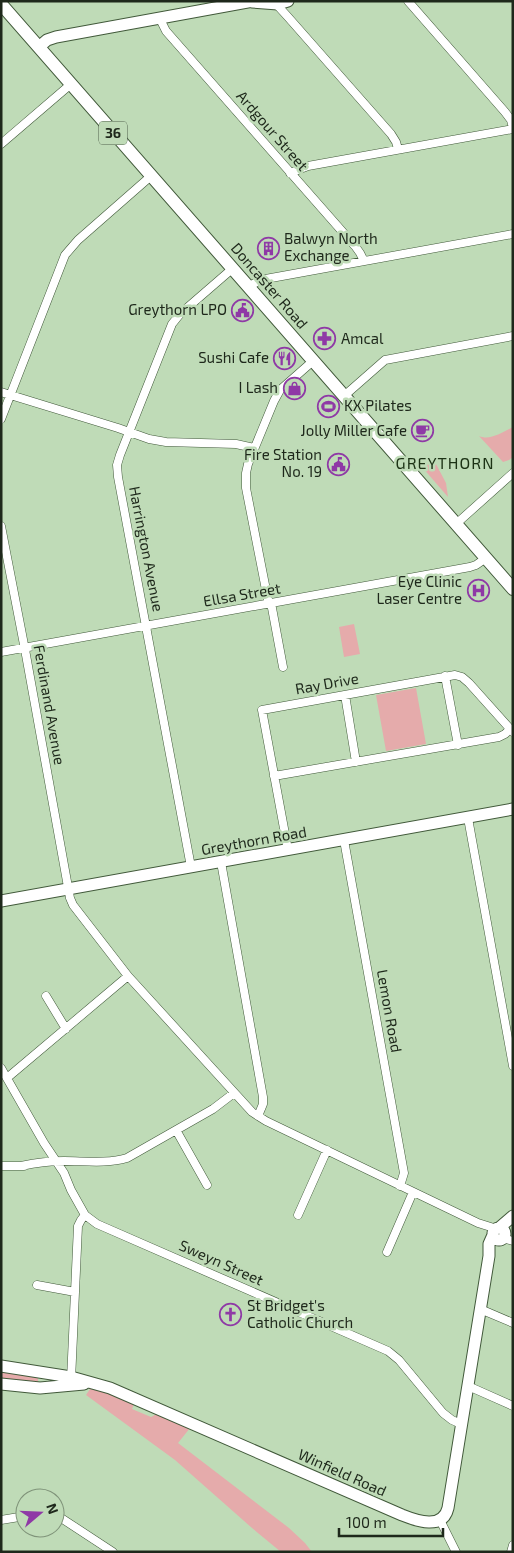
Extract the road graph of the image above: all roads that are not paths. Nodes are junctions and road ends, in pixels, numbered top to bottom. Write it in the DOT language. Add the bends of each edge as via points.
graph roads {
  1 [pos="408,1"];
  2 [pos="252,2"];
  3 [pos="281,2"];
  4 [pos="1,4"];
  5 [pos="160,18"];
  6 [pos="38,47"];
  7 [pos="71,84"];
  8 [pos="513,128"];
  9 [pos="1,144"];
  10 [pos="398,150"];
  11 [pos="290,173"];
  12 [pos="151,176"];
  13 [pos="513,234"];
  14 [pos="364,261"];
  15 [pos="232,269"];
  16 [pos="248,287"];
  17 [pos="513,336"];
  18 [pos="313,361"];
  19 [pos="1,392"];
  20 [pos="11,395"];
  21 [pos="344,396"];
  22 [pos="1,420"];
  23 [pos="128,432"];
  24 [pos="254,448"];
  25 [pos="513,473"];
  26 [pos="456,524"];
  27 [pos="1,526"];
  28 [pos="486,558"];
  29 [pos="513,589"];
  30 [pos="270,604"];
  31 [pos="147,626"];
  32 [pos="25,648"];
  33 [pos="1,652"];
  34 [pos="283,667"];
  35 [pos="445,676"];
  36 [pos="344,695"];
  37 [pos="512,731"];
  38 [pos="458,745"];
  39 [pos="356,762"];
  40 [pos="274,776"];
  41 [pos="513,810"];
  42 [pos="468,818"];
  43 [pos="344,840"];
  44 [pos="288,850"];
  45 [pos="221,862"];
  46 [pos="191,867"];
  47 [pos="69,889"];
  48 [pos="1,901"];
  49 [pos="128,976"];
  50 [pos="46,996"];
  51 [pos="66,1029"];
  52 [pos="513,1066"];
  53 [pos="1,1068"];
  54 [pos="7,1078"];
  55 [pos="236,1096"];
  56 [pos="255,1114"];
  57 [pos="176,1130"];
  58 [pos="327,1150"];
  59 [pos="56,1164"];
  60 [pos="1,1166"];
  61 [pos="207,1185"];
  62 [pos="400,1186"];
  63 [pos="413,1192"];
  64 [pos="85,1215"];
  65 [pos="298,1215"];
  66 [pos="513,1217"];
  67 [pos="502,1235"];
  68 [pos="386,1252"];
  69 [pos="37,1286"];
  70 [pos="75,1292"];
  71 [pos="480,1309"];
  72 [pos="513,1323"];
  73 [pos="1,1366"];
  74 [pos="71,1381"];
  75 [pos="1,1384"];
  76 [pos="468,1386"];
  77 [pos="513,1406"];
  78 [pos="461,1424"];
  79 [pos="15,1518"];
  80 [pos="1,1520"];
  81 [pos="440,1520"];
  82 [pos="65,1521"];
  83 [pos="513,1545"];
  84 [pos="113,1552"];
  85 [pos="456,1552"];
  86 [pos="511,1552"];
  1 -- 8 [label="street" via="506,112"];
  2 -- 3 [label="street"];
  2 -- 5 [label="street"];
  3 -- 10 [label="street" via="288,18 391,134"];
  4 -- 6 [label="main road, Doncaster Road / 36"];
  5 -- 6 [label="street" via="53,38"];
  5 -- 11 [label="street, Ardgour Street" via="162,27"];
  6 -- 7 [label="main road, Doncaster Road / 36"];
  7 -- 9 [label="street"];
  7 -- 12 [label="main road, Doncaster Road / 36"];
  8 -- 10 [label="street"];
  10 -- 11 [label="street" via="308,166"];
  11 -- 14 [label="street, Ardgour Street" via="358,249"];
  12 -- 15 [label="main road, Doncaster Road / 36"];
  12 -- 20 [label="street" via="65,255"];
  13 -- 14 [label="street"];
  14 -- 16 [label="street" via="260,280"];
  15 -- 16 [label="main road, Doncaster Road / 36"];
  15 -- 23 [label="street, Harrington Avenue" via="172,324"];
  16 -- 18 [label="main road, Doncaster Road / 36"];
  17 -- 21 [label="street" via="387,360"];
  18 -- 21 [label="main road, Doncaster Road / 36"];
  18 -- 24 [label="street" via="277,394"];
  19 -- 20 [label="street"];
  20 -- 22 [label="street"];
  20 -- 23 [label="street"];
  21 -- 26 [label="main road, Doncaster Road / 36"];
  23 -- 24 [label="street" via="159,441"];
  23 -- 31 [label="street, Harrington Avenue" via="118,471"];
  24 -- 30 [label="street" via="246,480"];
  25 -- 26 [label="street"];
  26 -- 28 [label="main road, Doncaster Road / 36"];
  27 -- 32 [label="street, Ferdinand Avenue"];
  28 -- 29 [label="main road, Doncaster Road / 36"];
  28 -- 30 [label="street, Ellsa Street" via="470,568"];
  30 -- 31 [label="street, Ellsa Street"];
  30 -- 34 [label="street"];
  31 -- 32 [label="street, Ellsa Street"];
  31 -- 46 [label="street, Harrington Avenue"];
  32 -- 33 [label="street, Ellsa Street"];
  32 -- 47 [label="street, Ferdinand Avenue"];
  35 -- 36 [label="street, Ray Drive"];
  35 -- 37 [label="street, Ray Drive" via="455,675 465,680"];
  35 -- 38 [label="street"];
  36 -- 39 [label="street"];
  36 -- 40 [label="street, Ray Drive" via="262,710"];
  37 -- 38 [label="street"];
  38 -- 39 [label="street"];
  39 -- 40 [label="street"];
  40 -- 44 [label="street, Ray Drive"];
  41 -- 42 [label="street, Greythorn Road"];
  42 -- 43 [label="street, Greythorn Road"];
  42 -- 52 [label="street"];
  43 -- 44 [label="street, Greythorn Road"];
  43 -- 62 [label="street, Lemon Road" via="404,1173"];
  44 -- 45 [label="street, Greythorn Road"];
  45 -- 46 [label="street, Greythorn Road"];
  45 -- 56 [label="street" via="262,1091"];
  46 -- 47 [label="street, Greythorn Road"];
  47 -- 48 [label="street, Greythorn Road"];
  47 -- 49 [label="street, Ferdinand Avenue" via="73,905"];
  49 -- 51 [label="street"];
  49 -- 55 [label="street, Ferdinand Avenue"];
  50 -- 51 [label="street"];
  51 -- 54 [label="street"];
  53 -- 54 [label="street, Sweyn Street"];
  54 -- 59 [label="street, Sweyn Street"];
  55 -- 56 [label="street, Ferdinand Avenue"];
  55 -- 57 [label="street"];
  56 -- 58 [label="street, Ferdinand Avenue"];
  57 -- 59 [label="street" via="127,1158"];
  57 -- 61 [label="street"];
  58 -- 62 [label="street, Ferdinand Avenue"];
  58 -- 65 [label="street"];
  59 -- 60 [label="street"];
  59 -- 64 [label="street, Sweyn Street"];
  62 -- 63 [label="street, Ferdinand Avenue"];
  63 -- 67 [label="street, Ferdinand Avenue"];
  63 -- 68 [label="street"];
  64 -- 70 [label="street" via="78,1226"];
  64 -- 78 [label="street, Sweyn Street" via="97,1224 392,1353 443,1413"];
  66 -- 67 [label="street"];
  67 -- 71 [label="street" via="489,1256"];
  69 -- 70 [label="street"];
  70 -- 74 [label="street"];
  71 -- 72 [label="street"];
  71 -- 76 [label="street"];
  73 -- 74 [label="street, Winfield Road"];
  74 -- 75 [label="street, Winfield Road" via="40,1388"];
  74 -- 81 [label="street, Winfield Road" via="96,1383 120,1392 409,1518 427,1522"];
  76 -- 77 [label="street"];
  76 -- 78 [label="street"];
  78 -- 81 [label="street" via="448,1508 446,1516"];
  79 -- 80 [label="street"];
  81 -- 85 [label="street"];
  82 -- 84 [label="street"];
  83 -- 86 [label="street"];
}
